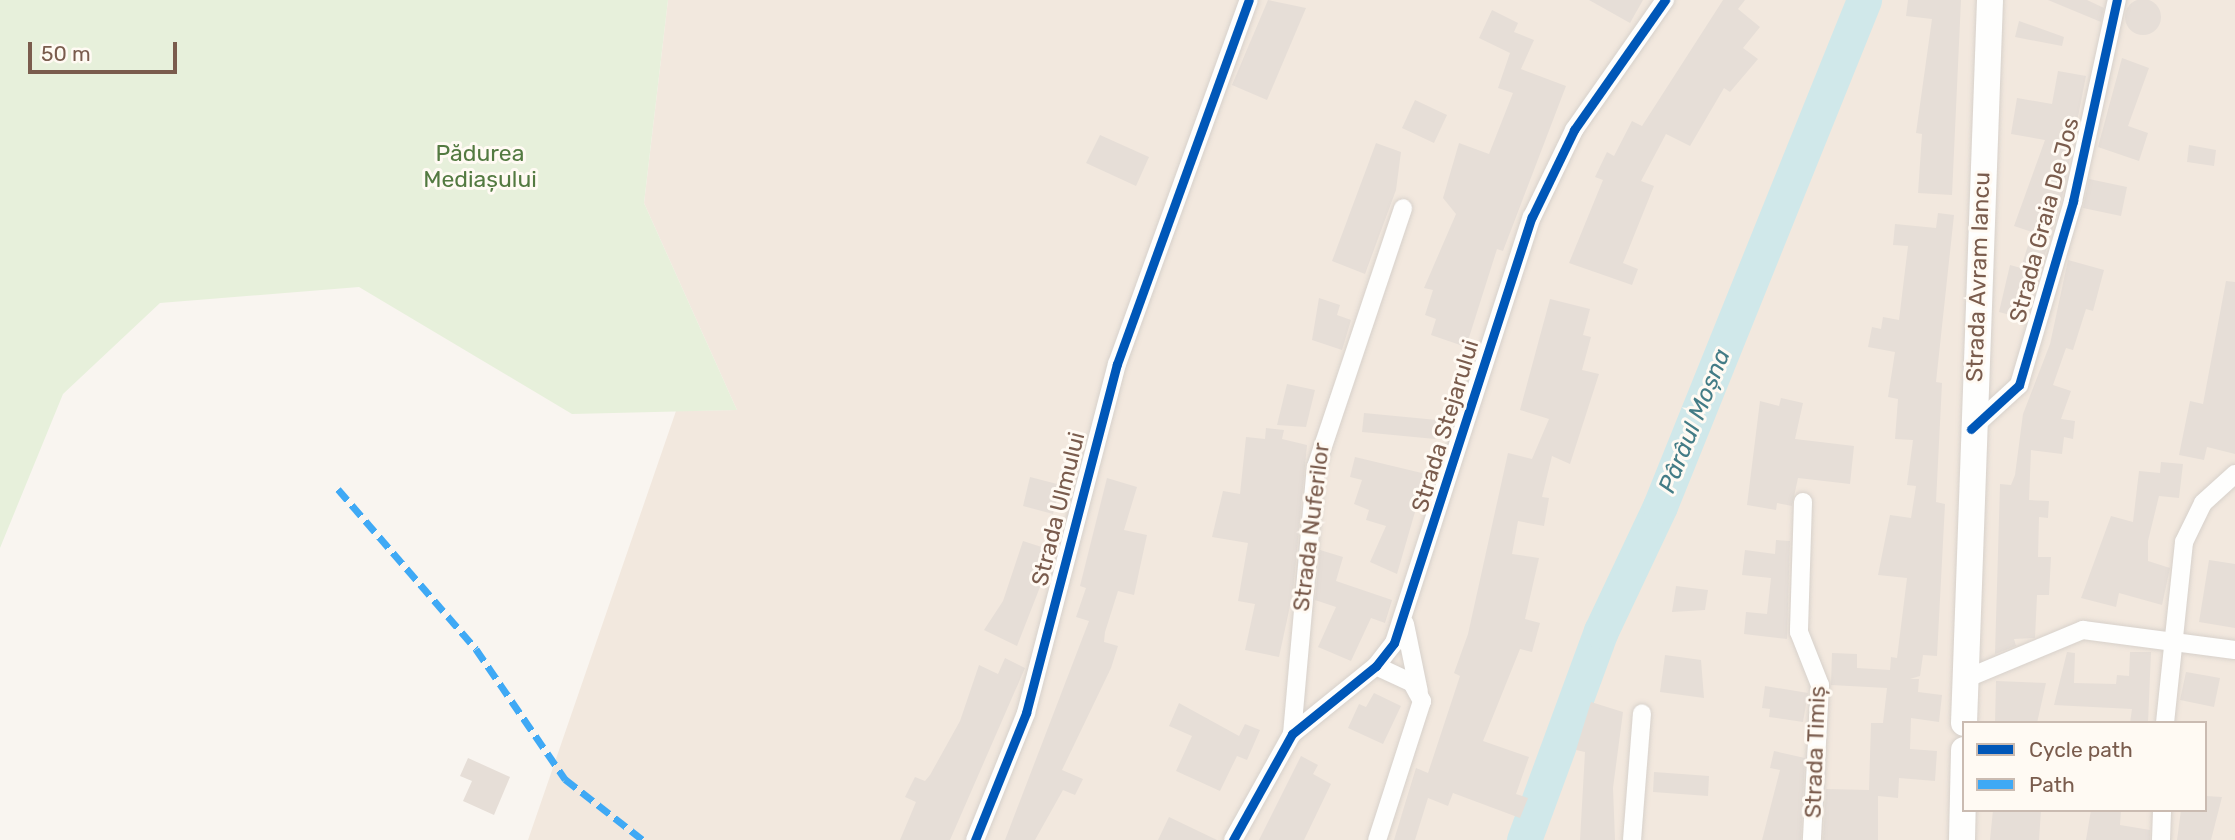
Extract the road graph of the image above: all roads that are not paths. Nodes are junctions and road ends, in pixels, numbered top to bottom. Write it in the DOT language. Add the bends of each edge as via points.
graph roads {
  1 [pos="1249,0"];
  2 [pos="1665,0"];
  3 [pos="1990,0"];
  4 [pos="2117,0"];
  5 [pos="1403,208"];
  6 [pos="1971,429"];
  7 [pos="2235,474"];
  8 [pos="1803,502"];
  9 [pos="1405,621"];
  10 [pos="2169,639"];
  11 [pos="2235,650"];
  12 [pos="1376,666"];
  13 [pos="1965,679"];
  14 [pos="1419,691"];
  15 [pos="1642,713"];
  16 [pos="1964,721"];
  17 [pos="2165,721"];
  18 [pos="1292,734"];
  19 [pos="1963,812"];
  20 [pos="2162,812"];
  21 [pos="975,840"];
  22 [pos="1233,840"];
  23 [pos="1377,840"];
  24 [pos="1632,840"];
  25 [pos="1812,840"];
  26 [pos="1962,840"];
  27 [pos="2161,840"];
  1 -- 21 [label="street, Strada Ulmului" via="1089,452 1026,713"];
  2 -- 9 [label="street, Strada Stejarului" via="1574,130 1532,217"];
  3 -- 6 [label="main road, Strada Avram Iancu"];
  4 -- 6 [label="street, Strada Graia De Jos" via="2073,201 2019,385"];
  5 -- 18 [label="street, Strada Nuferilor" via="1315,467"];
  6 -- 13 [label="main road, Strada Avram Iancu"];
  7 -- 10 [label="street" via="2192,523"];
  8 -- 25 [label="street, Strada Timiș" via="1799,632 1820,685"];
  9 -- 12 [label="street, Strada Stejarului"];
  9 -- 14 [label="street"];
  10 -- 11 [label="street"];
  10 -- 13 [label="street" via="2083,630"];
  10 -- 17 [label="street"];
  12 -- 14 [label="street"];
  12 -- 18 [label="street, Strada Stejarului"];
  13 -- 16 [label="main road, Strada Avram Iancu"];
  14 -- 23 [label="street" via="1420,712"];
  15 -- 24 [label="street"];
  18 -- 22 [label="street, Strada Stejarului"];
  19 -- 26 [label="main road"];
  20 -- 27 [label="street"];
}
